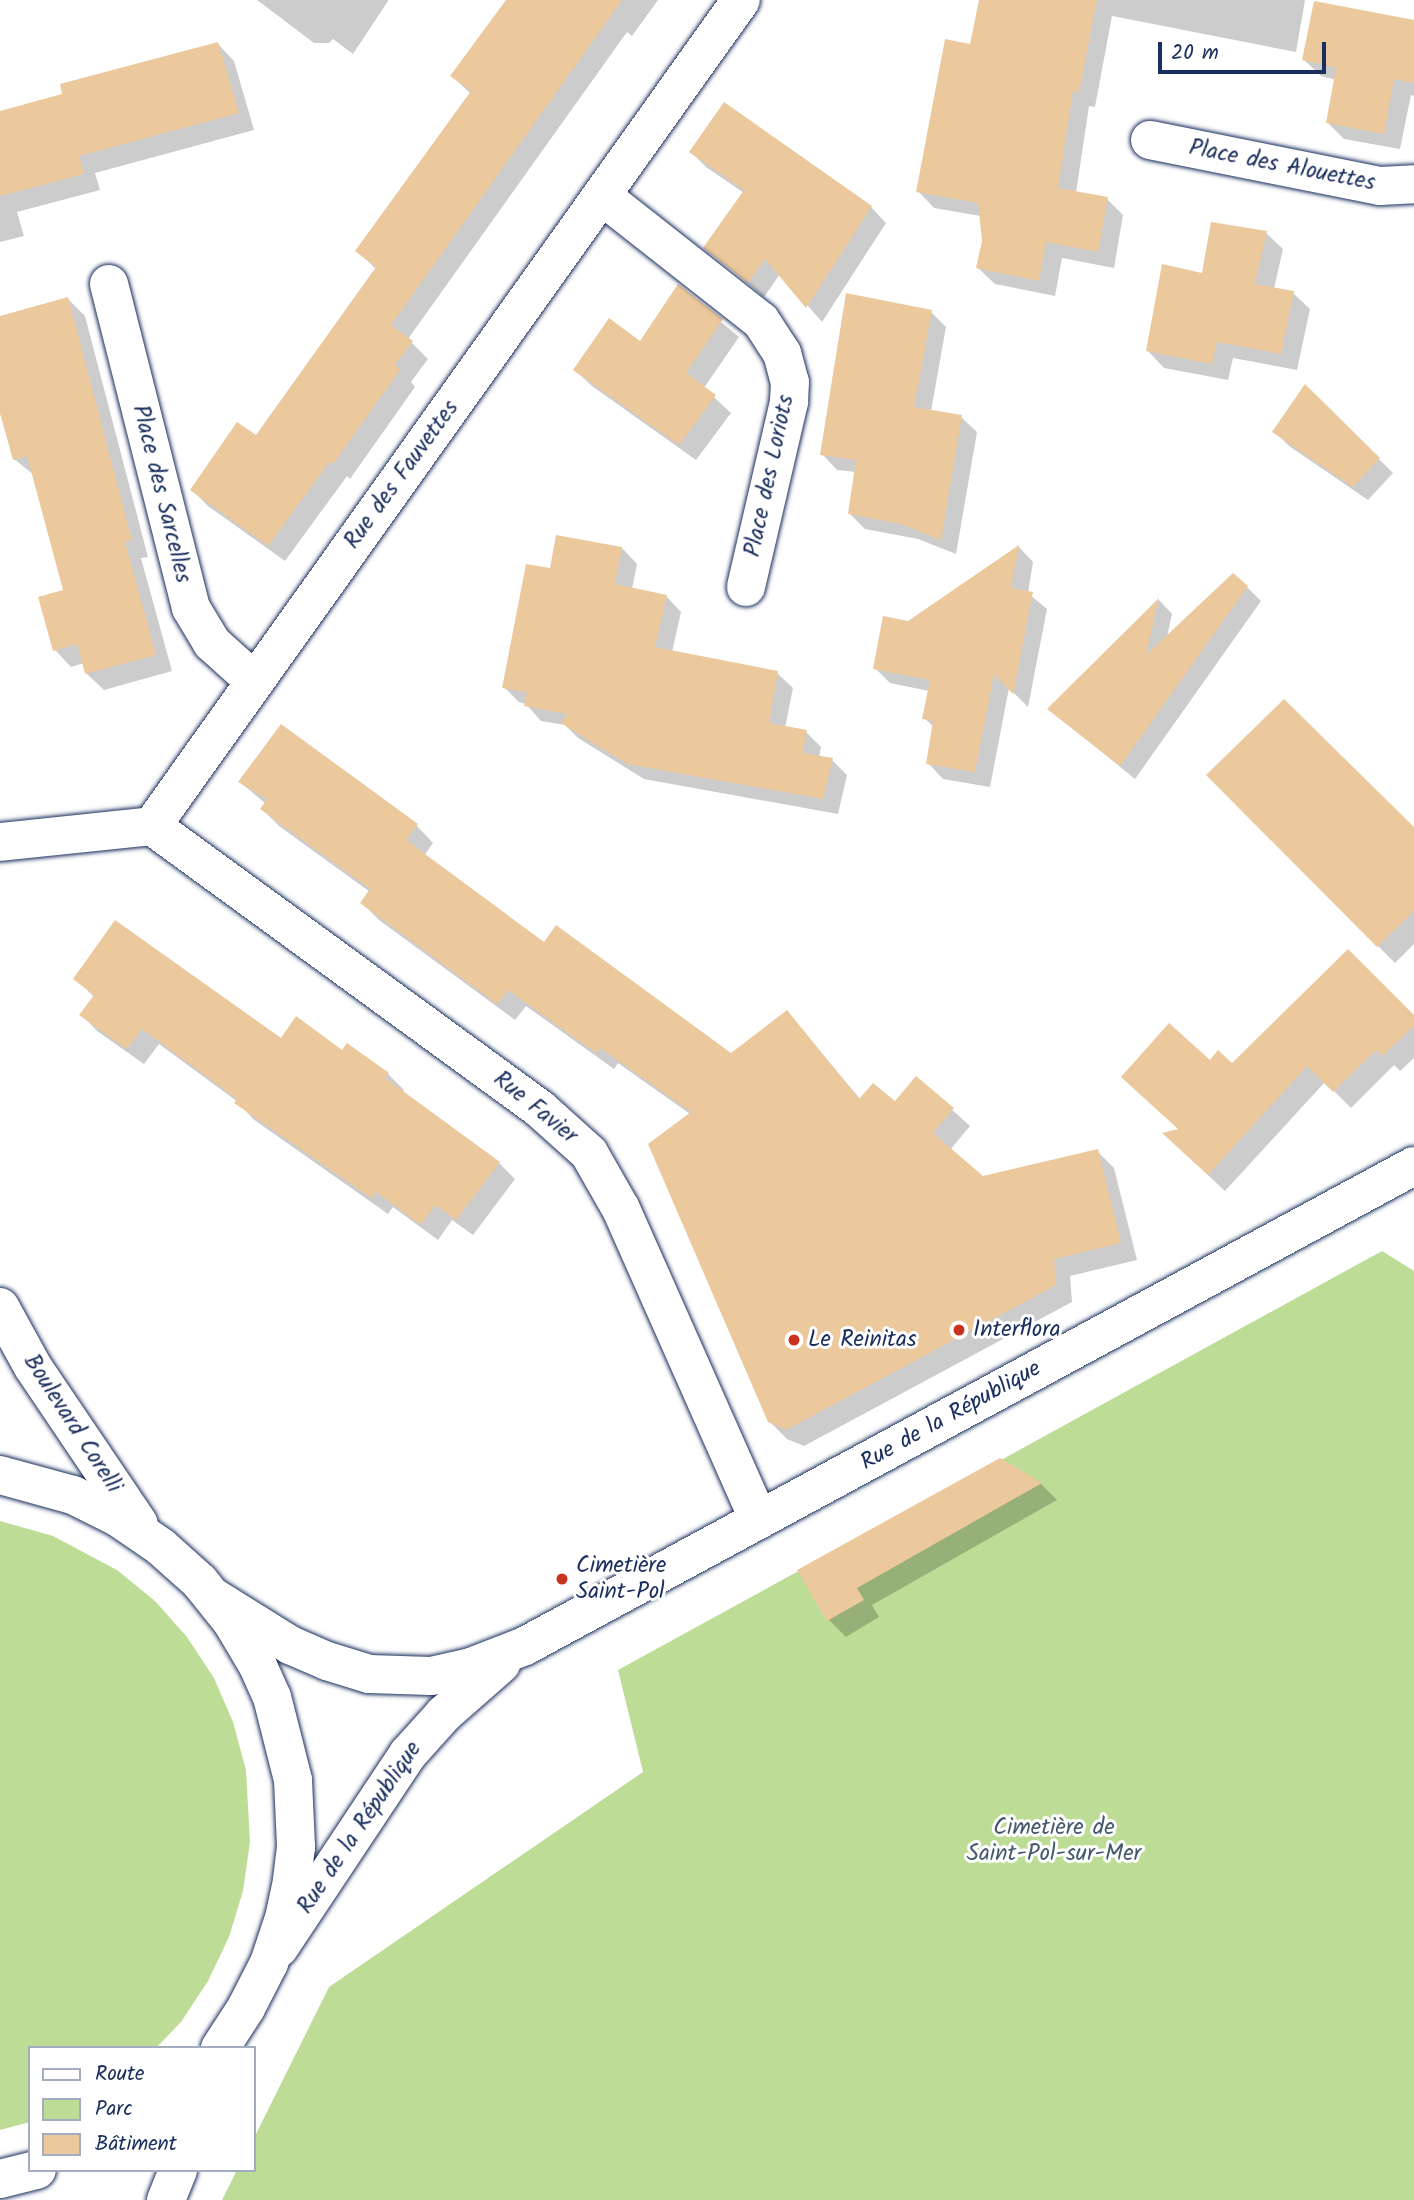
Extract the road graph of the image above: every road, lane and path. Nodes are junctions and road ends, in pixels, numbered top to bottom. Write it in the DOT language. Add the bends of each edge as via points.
graph roads {
  1 [pos="741,0"];
  2 [pos="1150,140"];
  3 [pos="1414,184"];
  4 [pos="602,196"];
  5 [pos="109,284"];
  6 [pos="746,587"];
  7 [pos="254,681"];
  8 [pos="152,826"];
  9 [pos="0,842"];
  10 [pos="1412,1171"];
  11 [pos="0,1307"];
  12 [pos="0,1475"];
  13 [pos="759,1520"];
  14 [pos="148,1537"];
  15 [pos="211,1596"];
  16 [pos="525,1646"];
  17 [pos="269,1963"];
  18 [pos="228,2039"];
  19 [pos="29,2172"];
  20 [pos="177,2172"];
  21 [pos="0,2179"];
  22 [pos="166,2200"];
  1 -- 4 [label="street, Rue des Fauvettes"];
  2 -- 3 [label="street, Place des Alouettes" via="1380,186"];
  4 -- 6 [label="street, Place des Loriots" via="761,321 782,353 790,382 789,402"];
  4 -- 7 [label="street, Rue des Fauvettes"];
  5 -- 7 [label="street, Place des Sarcelles" via="191,608 212,643"];
  7 -- 8 [label="street, Rue des Fauvettes"];
  8 -- 9 [label="street"];
  8 -- 13 [label="street, Rue Favier" via="540,1109 589,1153 621,1209"];
  10 -- 13 [label="street, Rue de la République"];
  11 -- 14 [label="street, Boulevard Corelli" via="33,1367"];
  12 -- 14 [label="street" via="72,1495"];
  13 -- 16 [label="street, Rue de la République"];
  14 -- 15 [label="street"];
  15 -- 16 [label="street, Rue de la République" via="290,1645 369,1674 451,1672"];
  15 -- 17 [label="street" via="241,1636 266,1682 283,1729 293,1780 296,1847 292,1881"];
  16 -- 17 [label="street, Rue de la République" via="454,1704 408,1754"];
  17 -- 18 [label="street"];
  19 -- 21 [label="street"];
  20 -- 22 [label="street"];
}
